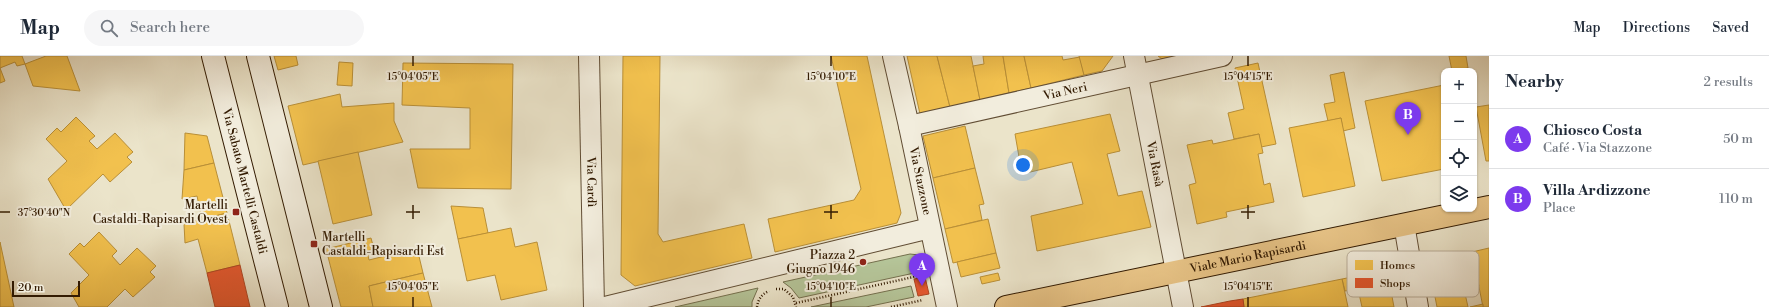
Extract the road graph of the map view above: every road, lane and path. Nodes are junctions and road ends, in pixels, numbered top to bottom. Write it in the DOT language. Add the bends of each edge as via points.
graph roads {
  1 [pos="213,56"];
  2 [pos="258,56"];
  3 [pos="589,56"];
  4 [pos="893,56"];
  5 [pos="1222,56"];
  6 [pos="1135,66"];
  7 [pos="909,126"];
  8 [pos="1489,207"];
  9 [pos="1404,224"];
  10 [pos="930,228"];
  11 [pos="1409,251"];
  12 [pos="1176,271"];
  13 [pos="921,275"];
  14 [pos="1416,297"];
  15 [pos="924,300"];
  16 [pos="796,303"];
  17 [pos="277,307"];
  18 [pos="321,307"];
  19 [pos="594,307"];
  20 [pos="605,307"];
  21 [pos="757,307"];
  22 [pos="796,307"];
  23 [pos="890,307"];
  24 [pos="947,307"];
  25 [pos="1006,307"];
  26 [pos="1183,307"];
  27 [pos="1418,307"];
  1 -- 17 [label="main road, Via Sabato Martelli Castaldi"];
  2 -- 18 [label="main road"];
  3 -- 19 [label="street, Via Cardì"];
  4 -- 7 [label="street, Via Stazzone"];
  5 -- 6 [label="street, Via Neri"];
  6 -- 7 [label="street, Via Neri"];
  6 -- 12 [label="street, Via Rasà"];
  7 -- 10 [label="street, Via Stazzone"];
  8 -- 9 [label="main road, Viale Mario Rapisardi"];
  9 -- 11 [label="street"];
  9 -- 12 [label="main road, Viale Mario Rapisardi"];
  10 -- 20 [label="street"];
  10 -- 24 [label="street, Via Stazzone"];
  12 -- 25 [label="main road, Viale Mario Rapisardi"];
  12 -- 26 [label="street, Via Rasà"];
  13 -- 16 [label="path"];
  14 -- 27 [label="street"];
  15 -- 23 [label="path"];
  16 -- 21 [label="path" via="784,289 772,290 764,293"];
  16 -- 22 [label="path"];
}
